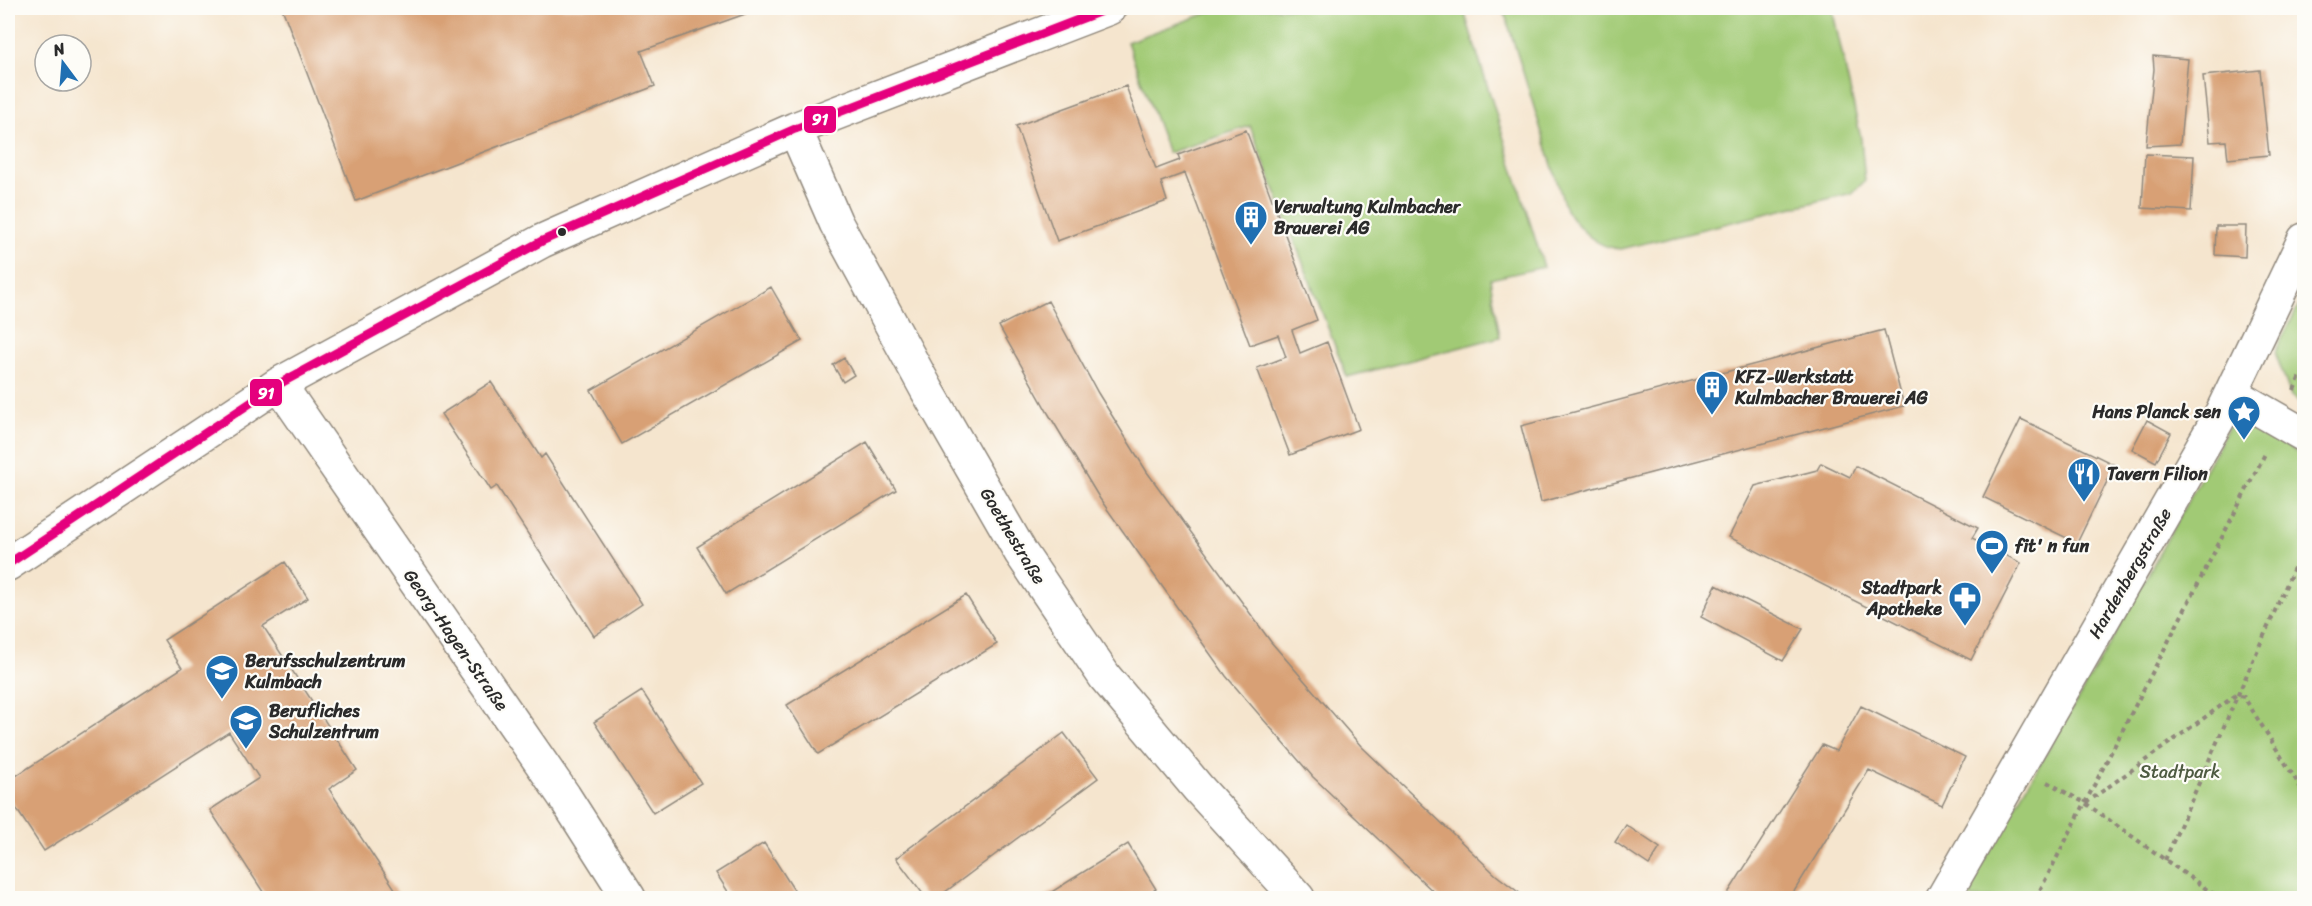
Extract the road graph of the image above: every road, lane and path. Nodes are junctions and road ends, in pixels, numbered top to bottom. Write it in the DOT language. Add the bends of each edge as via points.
graph roads {
  1 [pos="1109,8"];
  2 [pos="795,129"];
  3 [pos="2304,240"];
  4 [pos="279,384"];
  5 [pos="2231,393"];
  6 [pos="2293,428"];
  7 [pos="2304,545"];
  8 [pos="8,564"];
  9 [pos="2236,695"];
  10 [pos="2018,765"];
  11 [pos="2304,793"];
  12 [pos="2085,803"];
  13 [pos="2165,860"];
  14 [pos="629,898"];
  15 [pos="1298,898"];
  16 [pos="1942,898"];
  17 [pos="2036,898"];
  18 [pos="2219,898"];
  1 -- 2 [label="street"];
  2 -- 4 [label="street" via="542,241"];
  2 -- 15 [label="street, Goethestraße" via="836,223 1021,553 1106,677 1198,788"];
  3 -- 5 [label="street, Hardenbergstraße"];
  4 -- 8 [label="street"];
  4 -- 14 [label="street, Georg-Hagen-Straße" via="564,795"];
  5 -- 6 [label="street"];
  5 -- 10 [label="street, Hardenbergstraße"];
  6 -- 12 [label="path"];
  7 -- 9 [label="path"];
  9 -- 11 [label="path" via="2244,697"];
  9 -- 12 [label="path"];
  9 -- 13 [label="path"];
  10 -- 12 [label="path"];
  10 -- 16 [label="street, Hardenbergstraße"];
  12 -- 13 [label="path"];
  12 -- 17 [label="path"];
  13 -- 18 [label="path"];
}
